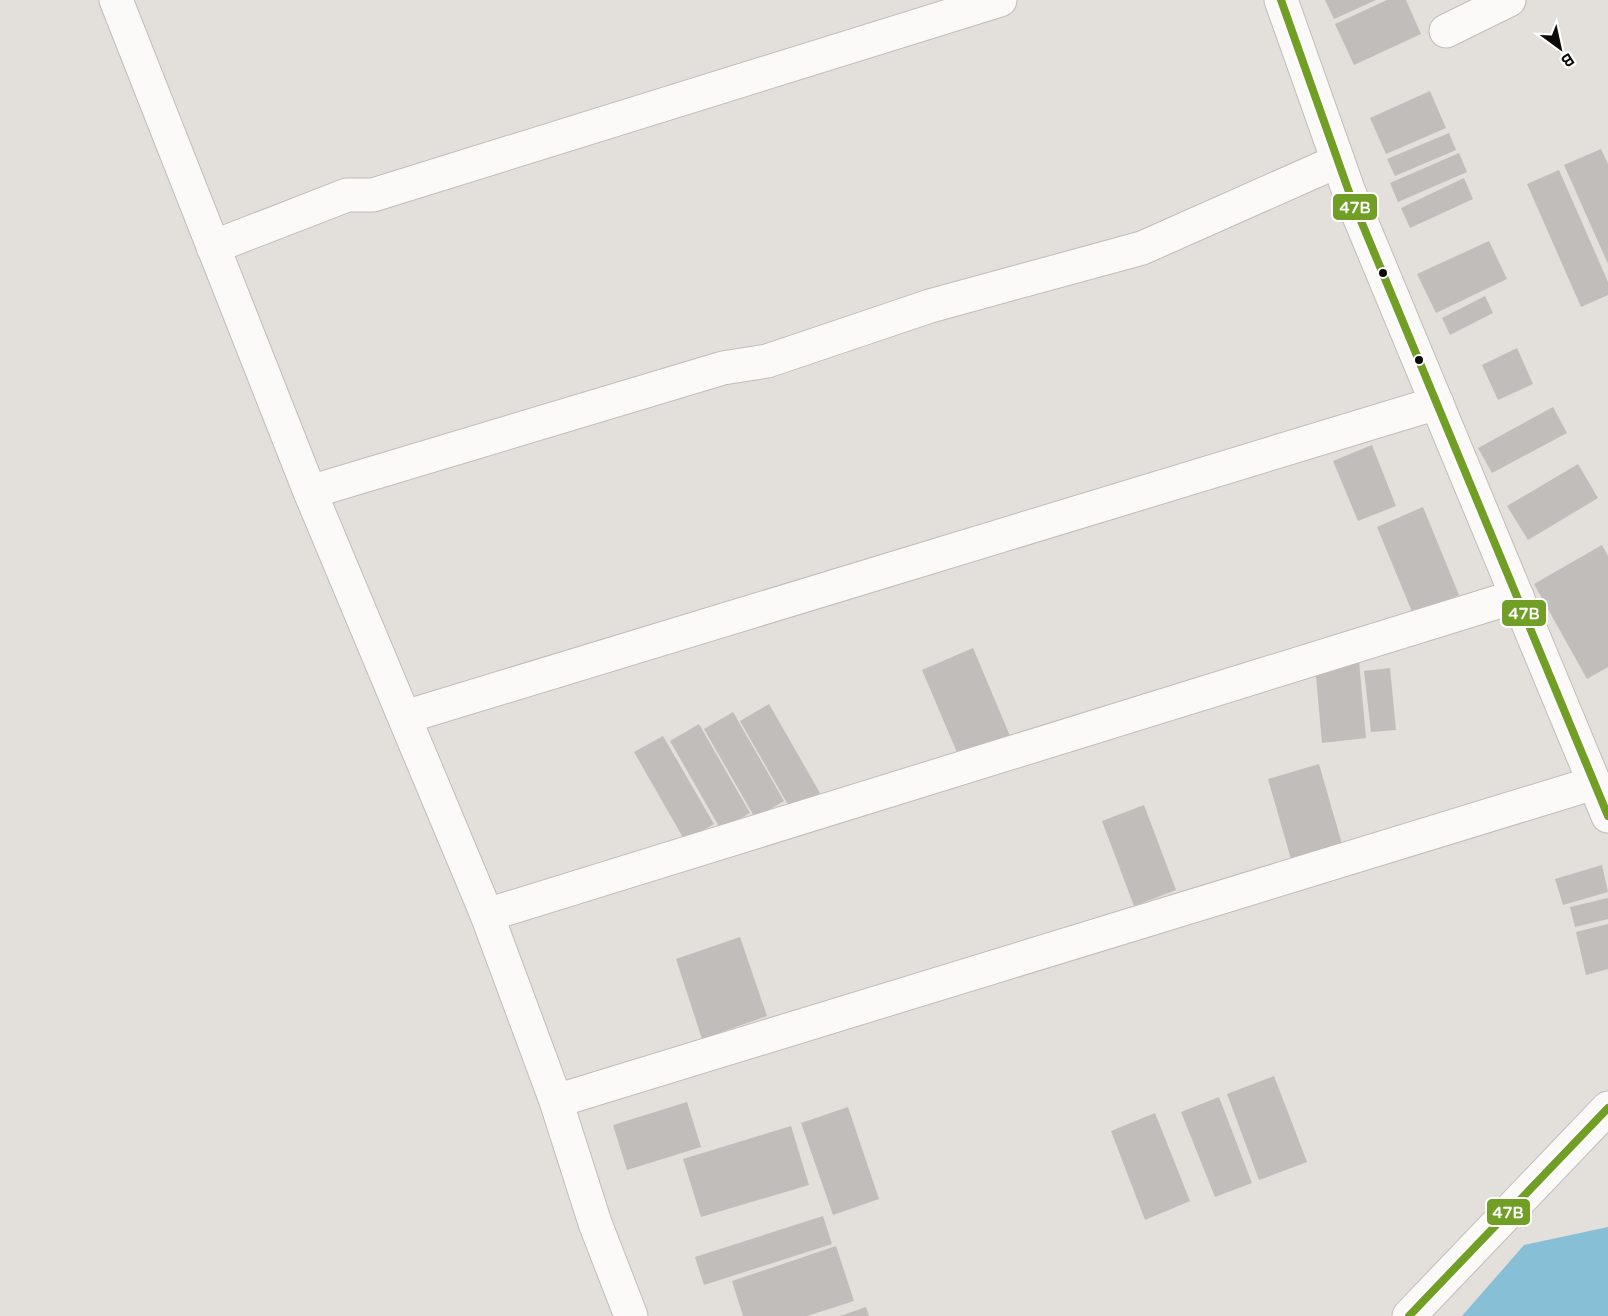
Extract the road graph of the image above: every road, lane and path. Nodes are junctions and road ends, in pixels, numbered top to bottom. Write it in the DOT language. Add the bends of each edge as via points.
graph roads {
  1 [pos="116,0"];
  2 [pos="1000,0"];
  3 [pos="1281,0"];
  4 [pos="1509,0"];
  5 [pos="1446,31"];
  6 [pos="1338,161"];
  7 [pos="213,247"];
  8 [pos="1437,403"];
  9 [pos="310,492"];
  10 [pos="1517,596"];
  11 [pos="405,717"];
  12 [pos="1594,783"];
  13 [pos="1608,816"];
  14 [pos="487,915"];
  15 [pos="556,1101"];
  16 [pos="1608,1108"];
  17 [pos="631,1316"];
  18 [pos="1409,1316"];
  1 -- 7 [label="street"];
  2 -- 7 [label="street" via="373,195 347,195"];
  3 -- 6 [label="street"];
  4 -- 5 [label="street"];
  6 -- 8 [label="street"];
  6 -- 9 [label="street" via="1142,248 930,306 767,361 723,368"];
  7 -- 9 [label="street"];
  8 -- 10 [label="street"];
  8 -- 11 [label="street"];
  9 -- 11 [label="street"];
  10 -- 12 [label="street"];
  10 -- 14 [label="street"];
  11 -- 14 [label="street"];
  12 -- 13 [label="street"];
  12 -- 15 [label="street"];
  14 -- 15 [label="street"];
  15 -- 17 [label="street"];
  16 -- 18 [label="street"];
}
